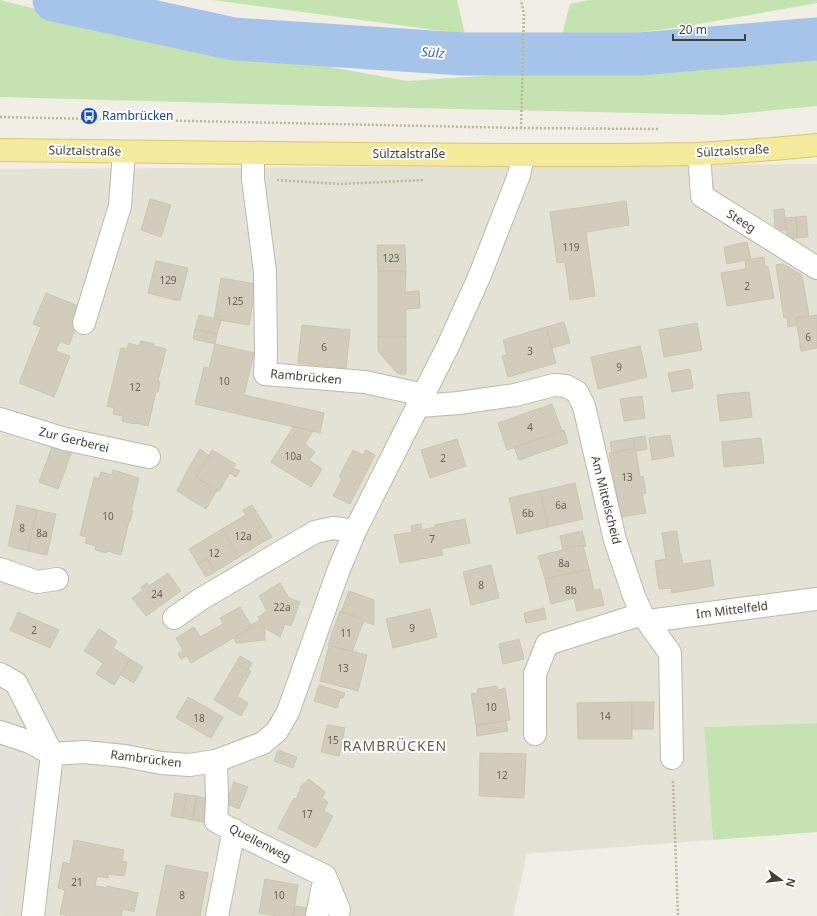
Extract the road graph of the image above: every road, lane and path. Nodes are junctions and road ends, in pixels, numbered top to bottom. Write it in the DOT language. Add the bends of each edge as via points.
graph roads {
  1 [pos="521,0"];
  2 [pos="0,117"];
  3 [pos="521,128"];
  4 [pos="666,129"];
  5 [pos="817,145"];
  6 [pos="0,150"];
  7 [pos="124,152"];
  8 [pos="253,153"];
  9 [pos="699,154"];
  10 [pos="523,155"];
  11 [pos="817,268"];
  12 [pos="84,323"];
  13 [pos="421,400"];
  14 [pos="0,418"];
  15 [pos="149,457"];
  16 [pos="355,531"];
  17 [pos="0,569"];
  18 [pos="57,579"];
  19 [pos="817,599"];
  20 [pos="645,617"];
  21 [pos="174,618"];
  22 [pos="0,674"];
  23 [pos="0,732"];
  24 [pos="534,734"];
  25 [pos="52,754"];
  26 [pos="672,758"];
  27 [pos="216,761"];
  28 [pos="234,830"];
  29 [pos="325,876"];
  30 [pos="339,910"];
  31 [pos="33,916"];
  32 [pos="217,916"];
  33 [pos="317,916"];
  34 [pos="678,916"];
  1 -- 3 [label="path" via="524,14"];
  2 -- 3 [label="path"];
  3 -- 4 [label="path"];
  5 -- 9 [label="main road, Sülztalstraße"];
  6 -- 7 [label="main road, Sülztalstraße"];
  7 -- 8 [label="main road, Sülztalstraße"];
  7 -- 12 [label="street" via="120,206"];
  8 -- 10 [label="main road, Sülztalstraße"];
  8 -- 13 [label="street, Rambrücken" via="253,179 265,272 265,374 365,382"];
  9 -- 10 [label="main road, Sülztalstraße"];
  9 -- 11 [label="street, Steeg" via="702,196"];
  10 -- 13 [label="street, Rambrücken" via="519,174 480,275"];
  13 -- 16 [label="street, Rambrücken"];
  13 -- 20 [label="street, Am Mittelscheid" via="459,404 515,395 554,385 566,386 577,392 584,406 615,540 634,596"];
  14 -- 15 [label="street, Zur Gerberei" via="65,439"];
  16 -- 21 [label="street" via="333,528 315,532 201,599"];
  16 -- 27 [label="street, Rambrücken" via="288,712 277,730 263,743"];
  17 -- 18 [label="street" via="37,582"];
  19 -- 20 [label="street, Im Mittelfeld"];
  20 -- 24 [label="street, Im Mittelfeld" via="547,644 535,674"];
  20 -- 26 [label="street, Am Mittelscheid" via="670,653"];
  22 -- 25 [label="street" via="16,683"];
  23 -- 25 [label="street" via="30,742"];
  25 -- 27 [label="street, Rambrücken" via="84,752 189,765"];
  25 -- 31 [label="street"];
  26 -- 34 [label="path"];
  27 -- 28 [label="street, Quellenweg" via="216,821"];
  28 -- 29 [label="street, Quellenweg"];
  28 -- 32 [label="street"];
  29 -- 30 [label="street"];
  29 -- 33 [label="street"];
}
